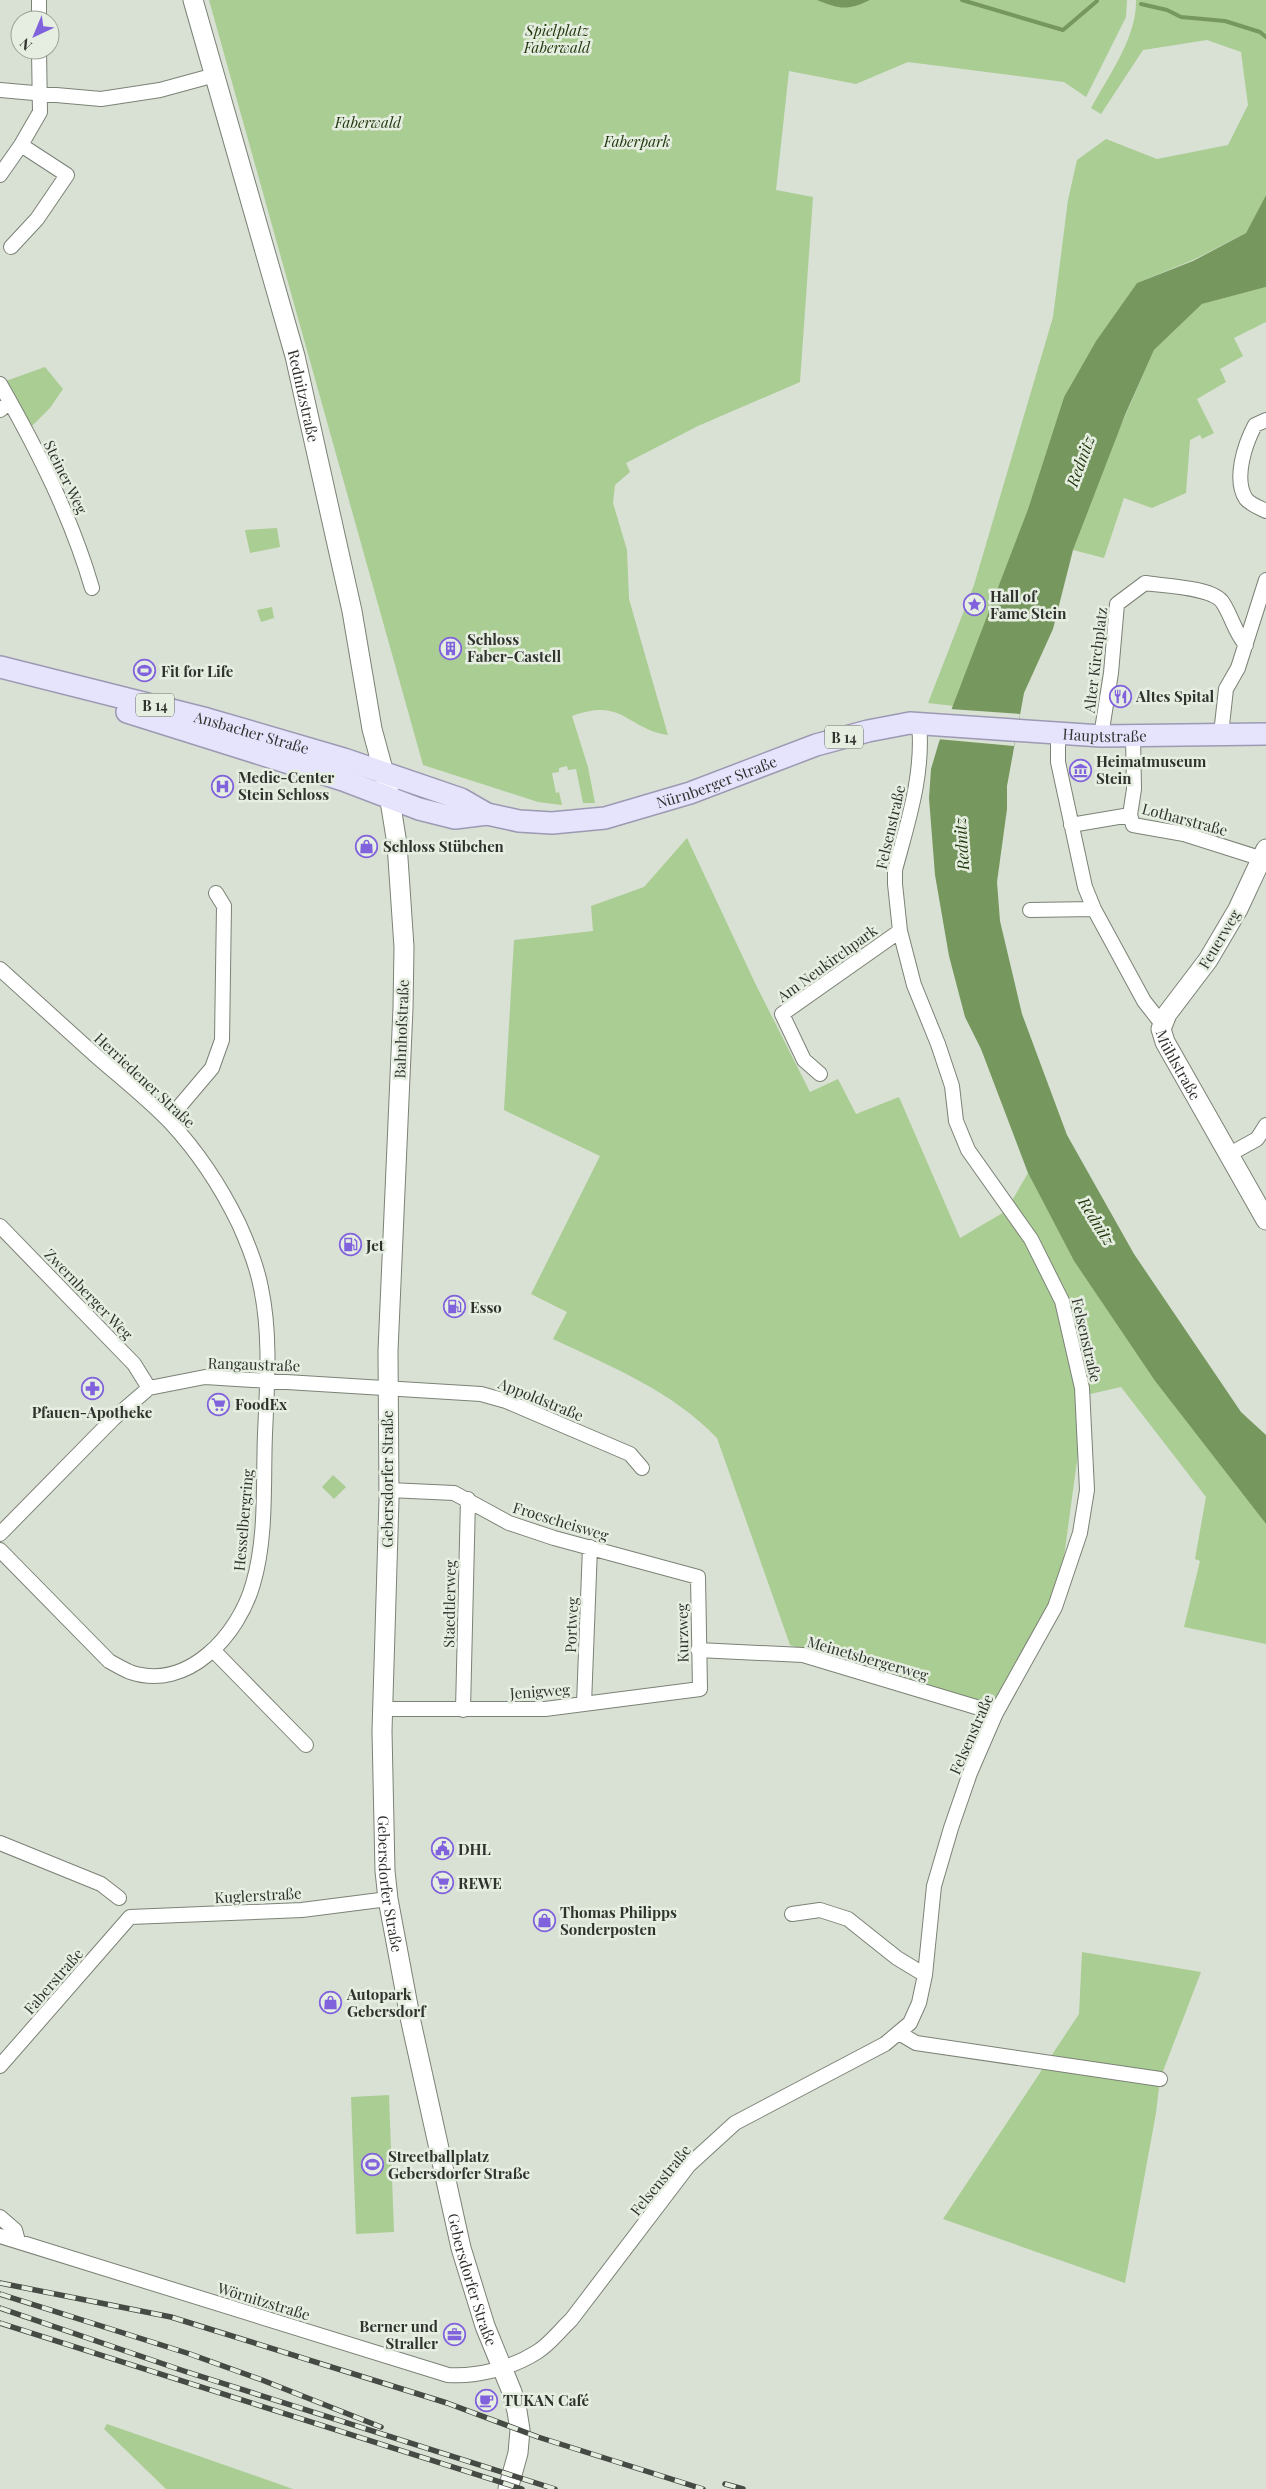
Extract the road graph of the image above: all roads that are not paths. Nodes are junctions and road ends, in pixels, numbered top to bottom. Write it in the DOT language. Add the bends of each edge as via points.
graph roads {
  1 [pos="193,0"];
  2 [pos="39,60"];
  3 [pos="215,75"];
  4 [pos="0,90"];
  5 [pos="40,94"];
  6 [pos="22,145"];
  7 [pos="0,175"];
  8 [pos="11,247"];
  9 [pos="0,384"];
  10 [pos="5,406"];
  11 [pos="1266,420"];
  12 [pos="1266,511"];
  13 [pos="1266,580"];
  14 [pos="92,588"];
  15 [pos="1246,645"];
  16 [pos="0,667"];
  17 [pos="0,682"];
  18 [pos="918,723"];
  19 [pos="944,724"];
  20 [pos="1058,734"];
  21 [pos="1221,734"];
  22 [pos="1266,734"];
  23 [pos="1101,736"];
  24 [pos="1133,736"];
  25 [pos="384,773"];
  26 [pos="389,798"];
  27 [pos="487,814"];
  28 [pos="1130,815"];
  29 [pos="1070,825"];
  30 [pos="1265,856"];
  31 [pos="216,893"];
  32 [pos="1094,908"];
  33 [pos="1030,910"];
  34 [pos="900,931"];
  35 [pos="0,970"];
  36 [pos="1162,1024"];
  37 [pos="820,1074"];
  38 [pos="168,1120"];
  39 [pos="1266,1125"];
  40 [pos="1228,1155"];
  41 [pos="1266,1220"];
  42 [pos="0,1226"];
  43 [pos="394,1260"];
  44 [pos="267,1381"];
  45 [pos="149,1388"];
  46 [pos="387,1390"];
  47 [pos="642,1468"];
  48 [pos="389,1490"];
  49 [pos="468,1499"];
  50 [pos="0,1534"];
  51 [pos="590,1547"];
  52 [pos="0,1550"];
  53 [pos="698,1577"];
  54 [pos="213,1650"];
  55 [pos="698,1650"];
  56 [pos="700,1689"];
  57 [pos="584,1704"];
  58 [pos="382,1709"];
  59 [pos="463,1710"];
  60 [pos="996,1713"];
  61 [pos="306,1744"];
  62 [pos="0,1843"];
  63 [pos="119,1898"];
  64 [pos="388,1899"];
  65 [pos="792,1914"];
  66 [pos="130,1917"];
  67 [pos="925,1975"];
  68 [pos="899,2033"];
  69 [pos="0,2066"];
  70 [pos="1160,2079"];
  71 [pos="0,2217"];
  72 [pos="0,2236"];
  73 [pos="18,2241"];
  74 [pos="502,2367"];
  75 [pos="508,2489"];
  1 -- 3 [label="main road, Rednitzstraße"];
  2 -- 5 [label="street"];
  3 -- 5 [label="street" via="160,90 101,99"];
  3 -- 25 [label="main road, Rednitzstraße" via="295,356 352,611 372,729"];
  4 -- 5 [label="street"];
  5 -- 6 [label="street" via="40,112"];
  6 -- 7 [label="street"];
  6 -- 8 [label="street" via="67,175 38,219"];
  9 -- 10 [label="street, Steiner Weg"];
  10 -- 14 [label="street, Steiner Weg" via="56,491 78,543"];
  11 -- 12 [label="street" via="1255,425 1248,439 1239,483 1247,500"];
  13 -- 15 [label="street"];
  15 -- 21 [label="street" via="1226,689"];
  15 -- 23 [label="street, Alter Kirchplatz" via="1222,601 1209,592 1145,583 1116,604 1111,673"];
  16 -- 25 [label="main road, Ansbacher Straße / B 14" via="207,719"];
  17 -- 26 [label="main road, Ansbacher Straße / B 14" via="137,714"];
  18 -- 19 [label="main road, Nürnberger Straße / B 14"];
  18 -- 27 [label="main road, Nürnberger Straße / B 14" via="876,729 816,745 690,793 605,818 552,824"];
  18 -- 34 [label="street, Felsenstraße" via="918,778 895,870"];
  19 -- 20 [label="main road, Hauptstraße / B 14"];
  20 -- 23 [label="main road, Hauptstraße / B 14"];
  20 -- 29 [label="street, Mühlstraße" via="1058,762"];
  21 -- 22 [label="main road, Hauptstraße / B 14"];
  21 -- 24 [label="main road, Hauptstraße / B 14"];
  23 -- 24 [label="main road, Hauptstraße / B 14"];
  24 -- 28 [label="street" via="1134,789"];
  25 -- 26 [label="main road, Rednitzstraße"];
  25 -- 27 [label="main road, Nürnberger Straße / B 14" via="461,799"];
  26 -- 27 [label="main road, Nürnberger Straße / B 14" via="455,818"];
  26 -- 43 [label="main road, Bahnhofstraße" via="397,844 404,947"];
  28 -- 29 [label="street, Lotharstraße"];
  28 -- 30 [label="street, Lotharstraße" via="1133,825 1184,834"];
  29 -- 32 [label="street, Mühlstraße" via="1085,887"];
  30 -- 36 [label="main road, Feuerweg" via="1208,960"];
  31 -- 38 [label="street" via="224,906 222,1040 212,1068"];
  32 -- 33 [label="street"];
  32 -- 36 [label="street, Mühlstraße" via="1144,1001"];
  34 -- 37 [label="street, Am Neukirchpark" via="782,1014 804,1060"];
  34 -- 60 [label="street, Felsenstraße" via="914,985 952,1086 956,1121 968,1150 1031,1240 1062,1301 1082,1388 1087,1464 1085,1510 1065,1584 1055,1607"];
  35 -- 38 [label="street, Herriedener Straße"];
  36 -- 40 [label="main road, Mühlstraße" via="1165,1042"];
  38 -- 44 [label="street, Herriedener Straße" via="212,1177 249,1248 266,1318"];
  39 -- 40 [label="street" via="1257,1139"];
  40 -- 41 [label="main road, Mühlstraße"];
  42 -- 45 [label="street, Zwernberger Weg" via="134,1364"];
  43 -- 46 [label="main road, Gebersdorfer Straße"];
  44 -- 45 [label="street, Rangaustraße" via="205,1377"];
  44 -- 46 [label="street, Rangaustraße"];
  44 -- 54 [label="street, Hesselbergring" via="262,1510 254,1582 233,1627"];
  45 -- 50 [label="street, Rangaustraße" via="113,1419"];
  46 -- 47 [label="street, Appoldstraße" via="481,1394 506,1400 630,1454"];
  46 -- 48 [label="main road, Gebersdorfer Straße"];
  48 -- 49 [label="street, Froescheisweg" via="454,1493"];
  48 -- 58 [label="main road, Gebersdorfer Straße"];
  49 -- 51 [label="street, Froescheisweg" via="509,1523"];
  49 -- 59 [label="street, Staedtlerweg"];
  51 -- 53 [label="street, Froescheisweg"];
  51 -- 57 [label="street, Portweg"];
  52 -- 54 [label="street, Hesselbergring" via="109,1661 131,1672 159,1675 180,1671 201,1661"];
  53 -- 55 [label="street, Kurzweg"];
  54 -- 61 [label="street"];
  55 -- 56 [label="street, Kurzweg"];
  55 -- 60 [label="street, Meinetsbergerweg" via="803,1654"];
  56 -- 57 [label="street, Jenigweg"];
  57 -- 59 [label="street, Jenigweg" via="545,1710"];
  58 -- 59 [label="street, Jenigweg"];
  58 -- 64 [label="main road, Gebersdorfer Straße" via="382,1811"];
  60 -- 67 [label="street, Felsenstraße" via="970,1773 934,1886"];
  62 -- 63 [label="street" via="101,1884"];
  64 -- 66 [label="street, Kuglerstraße" via="302,1910"];
  64 -- 74 [label="main road, Gebersdorfer Straße" via="417,2052 464,2262"];
  65 -- 67 [label="street" via="820,1910 848,1919 897,1958"];
  66 -- 69 [label="street, Faberstraße"];
  67 -- 68 [label="street, Felsenstraße" via="919,2003 910,2023"];
  68 -- 70 [label="street" via="916,2043"];
  68 -- 74 [label="street, Felsenstraße" via="885,2044 735,2123 689,2165 571,2320 538,2352"];
  71 -- 73 [label="street" via="15,2230"];
  72 -- 73 [label="street, Wörnitzstraße"];
  73 -- 74 [label="street, Wörnitzstraße" via="448,2375 473,2375"];
  74 -- 75 [label="main road, Gebersdorfer Straße" via="519,2421 518,2453"];
}
